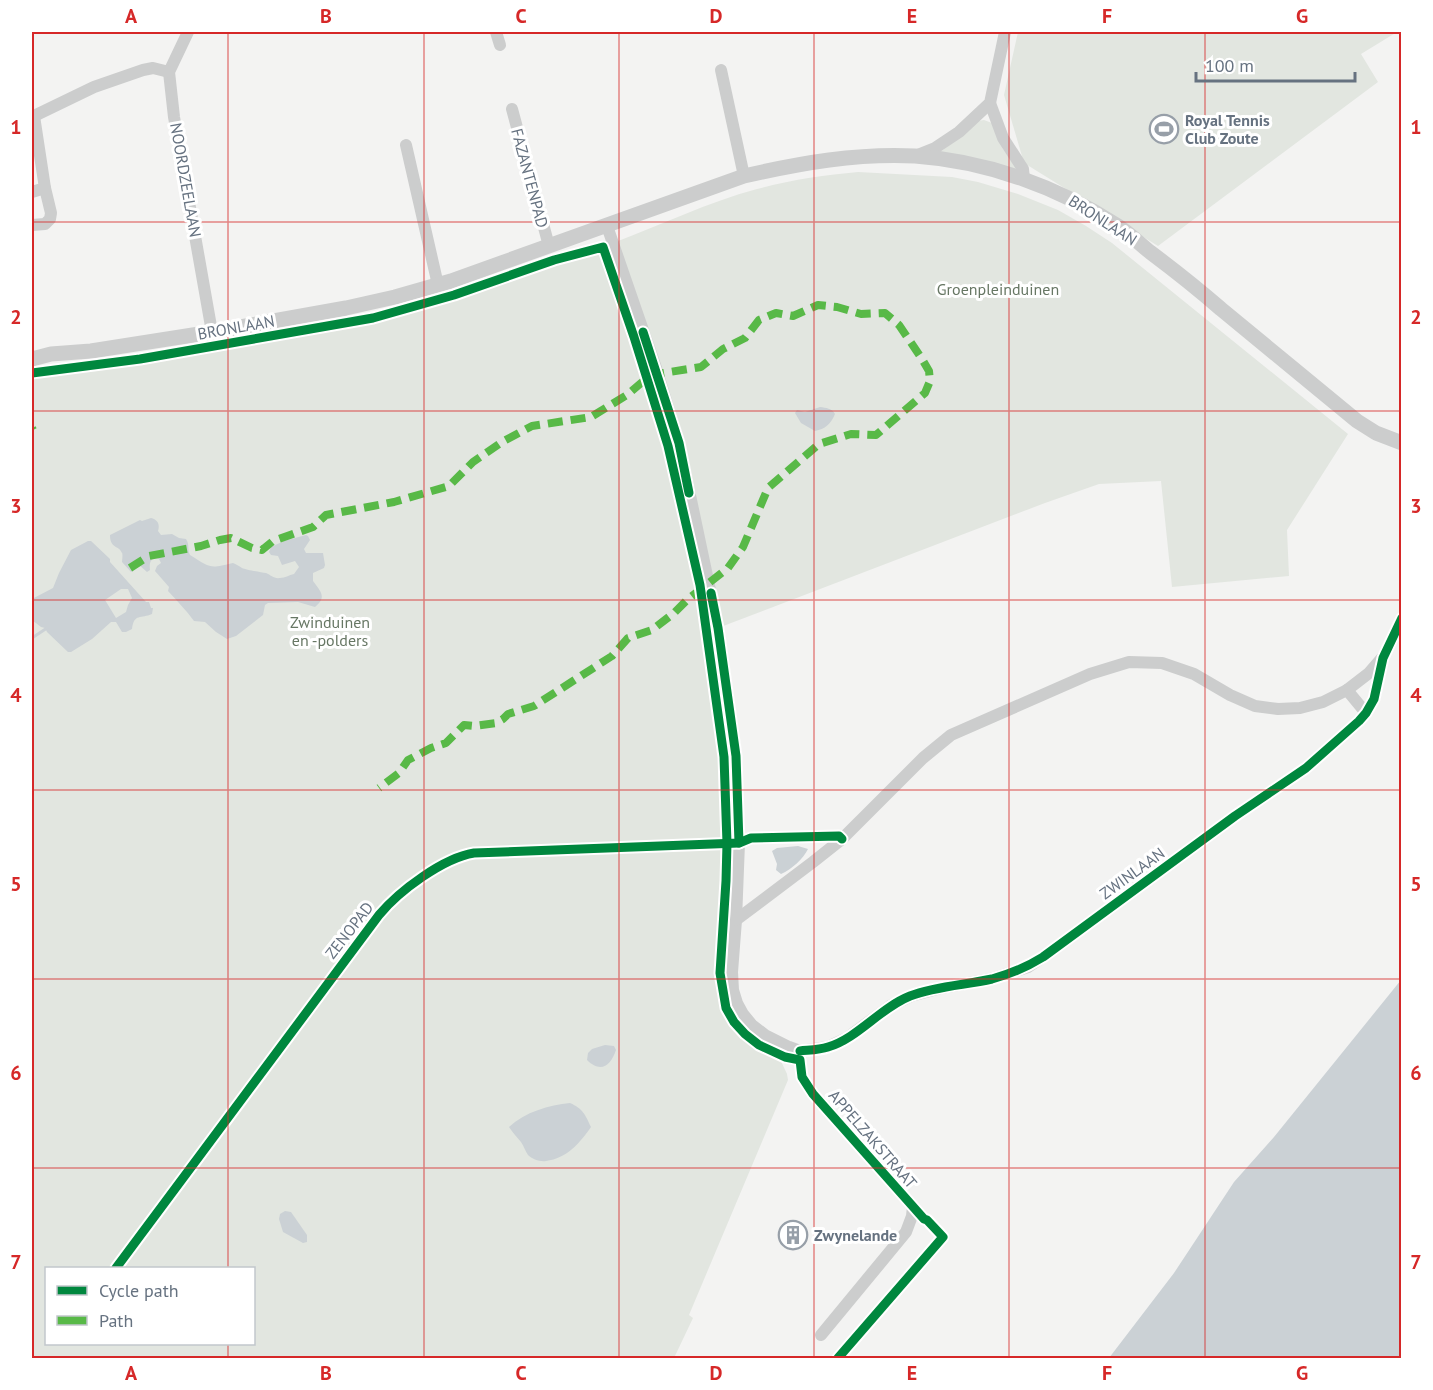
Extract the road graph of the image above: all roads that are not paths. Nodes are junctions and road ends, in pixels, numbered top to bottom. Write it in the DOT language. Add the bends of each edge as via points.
graph roads {
  1 [pos="188,32"];
  2 [pos="496,32"];
  3 [pos="1005,32"];
  4 [pos="500,45"];
  5 [pos="721,70"];
  6 [pos="169,72"];
  7 [pos="990,103"];
  8 [pos="512,109"];
  9 [pos="33,116"];
  10 [pos="406,146"];
  11 [pos="915,156"];
  12 [pos="744,176"];
  13 [pos="1024,180"];
  14 [pos="45,188"];
  15 [pos="32,192"];
  16 [pos="32,225"];
  17 [pos="607,226"];
  18 [pos="549,246"];
  19 [pos="438,285"];
  20 [pos="212,332"];
  21 [pos="32,359"];
  22 [pos="1401,443"];
  23 [pos="1401,618"];
  24 [pos="1383,658"];
  25 [pos="1347,690"];
  26 [pos="1366,713"];
  27 [pos="736,920"];
  28 [pos="802,1077"];
  29 [pos="914,1207"];
  30 [pos="924,1219"];
  31 [pos="821,1335"];
  1 -- 6 [label="street"];
  2 -- 4 [label="street"];
  3 -- 7 [label="street"];
  5 -- 12 [label="street"];
  6 -- 9 [label="street" via="143,70"];
  6 -- 20 [label="street, NOORDZEELAAN"];
  7 -- 11 [label="street" via="959,132"];
  7 -- 13 [label="street" via="1003,138 1023,169"];
  8 -- 18 [label="street, FAZANTENPAD"];
  9 -- 14 [label="street"];
  10 -- 19 [label="street"];
  11 -- 12 [label="street, BRONLAAN" via="857,156"];
  11 -- 13 [label="street, BRONLAAN" via="964,163"];
  12 -- 17 [label="street, BRONLAAN"];
  13 -- 22 [label="street, BRONLAAN" via="1065,195 1121,228 1358,421"];
  14 -- 15 [label="street"];
  14 -- 16 [label="street" via="50,219 45,224"];
  17 -- 18 [label="street, BRONLAAN"];
  17 -- 27 [label="street, ZWINLAAN" via="679,443 718,628 736,756"];
  18 -- 19 [label="street, BRONLAAN"];
  19 -- 20 [label="street, BRONLAAN" via="357,306"];
  20 -- 21 [label="street, BRONLAAN"];
  23 -- 24 [label="street, ZWINLAAN"];
  24 -- 25 [label="street"];
  24 -- 26 [label="street, ZWINLAAN" via="1374,699"];
  25 -- 26 [label="street"];
  25 -- 27 [label="street" via="1323,702 1278,709 1256,706 1194,674 1162,663 1129,662 1090,674 951,735 842,839"];
  26 -- 27 [label="street, ZWINLAAN" via="1306,768 1028,967 911,996 828,1047 800,1051 789,1047 765,1035 743,1014 733,990"];
  28 -- 29 [label="street, APPELZAKSTRAAT"];
  29 -- 30 [label="street, APPELZAKSTRAAT"];
  29 -- 31 [label="street, APPELZAKSTRAAT" via="906,1232"];
}
